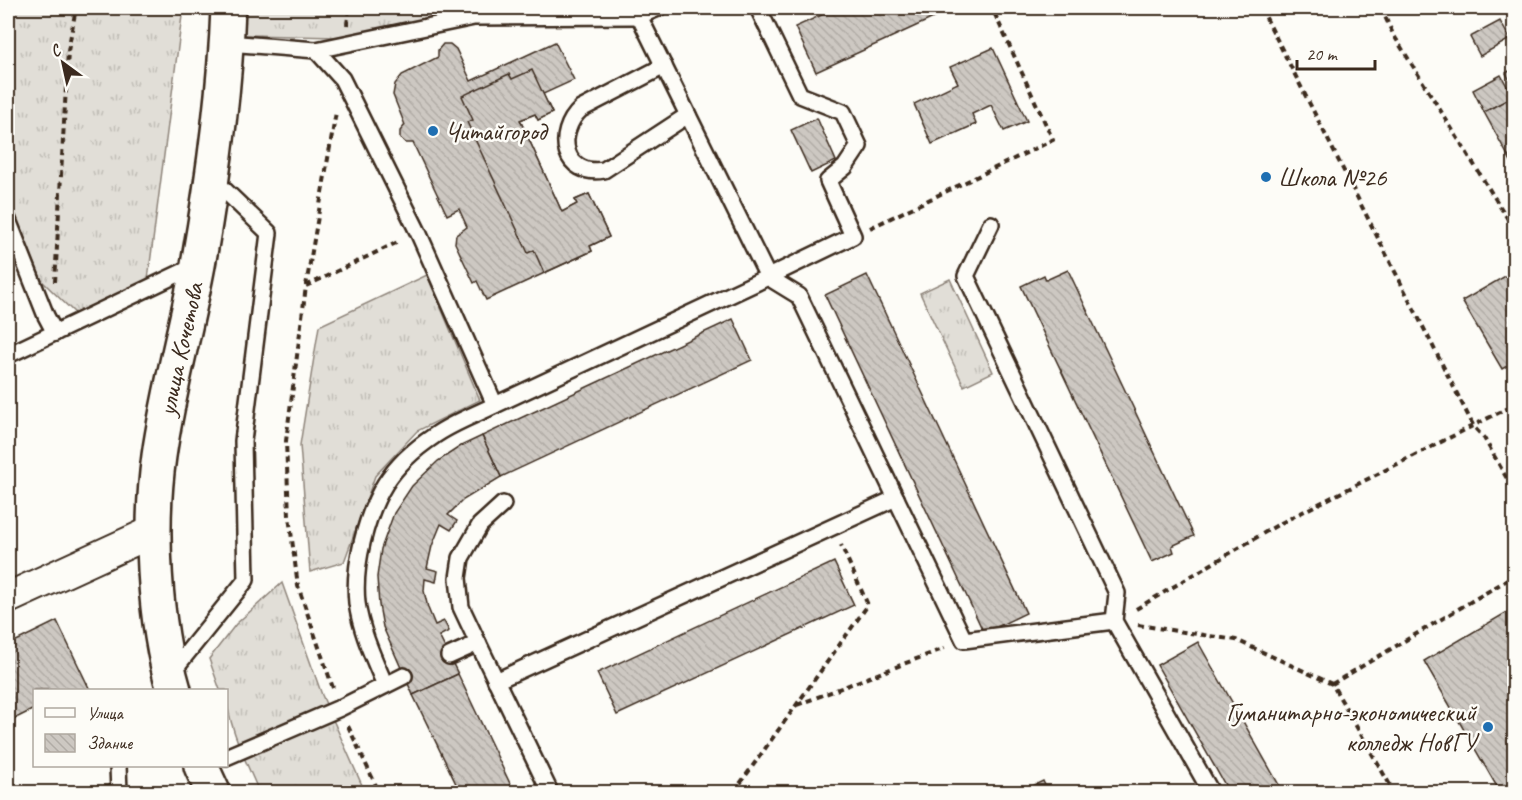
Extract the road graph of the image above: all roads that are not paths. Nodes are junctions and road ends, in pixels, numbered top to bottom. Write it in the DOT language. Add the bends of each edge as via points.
graph roads {
  1 [pos="228,8"];
  2 [pos="658,8"];
  3 [pos="758,8"];
  4 [pos="639,16"];
  5 [pos="227,43"];
  6 [pos="316,50"];
  7 [pos="664,66"];
  8 [pos="688,115"];
  9 [pos="211,177"];
  10 [pos="8,220"];
  11 [pos="991,224"];
  12 [pos="198,265"];
  13 [pos="768,277"];
  14 [pos="55,333"];
  15 [pos="8,355"];
  16 [pos="495,405"];
  17 [pos="896,498"];
  18 [pos="503,504"];
  19 [pos="154,531"];
  20 [pos="8,598"];
  21 [pos="1114,621"];
  22 [pos="478,643"];
  23 [pos="449,656"];
  24 [pos="404,676"];
  25 [pos="496,681"];
  26 [pos="168,685"];
  27 [pos="385,685"];
  28 [pos="228,761"];
  29 [pos="118,767"];
  30 [pos="119,792"];
  31 [pos="550,792"];
  32 [pos="1212,792"];
  1 -- 5 [label="main road, улица Кочетова"];
  2 -- 4 [label="lane"];
  3 -- 13 [label="lane" via="800,94 843,112 859,146 845,167 828,182 853,236"];
  4 -- 6 [label="lane" via="474,17"];
  4 -- 7 [label="lane"];
  5 -- 6 [label="lane"];
  5 -- 9 [label="main road, улица Кочетова"];
  6 -- 16 [label="lane" via="342,79 418,232"];
  7 -- 8 [label="lane"];
  7 -- 8 [label="lane" via="571,118 566,129 568,154 573,162 592,172 604,170"];
  8 -- 13 [label="lane"];
  9 -- 12 [label="main road, улица Кочетова"];
  9 -- 26 [label="lane" via="269,233 243,441 246,580"];
  10 -- 14 [label="lane"];
  11 -- 21 [label="lane" via="966,276 1117,593"];
  12 -- 14 [label="lane"];
  12 -- 19 [label="main road, улица Кочетова" via="159,456"];
  13 -- 16 [label="lane"];
  13 -- 17 [label="lane" via="799,296"];
  14 -- 15 [label="lane"];
  16 -- 27 [label="lane" via="436,434 417,448 385,483 373,508 358,570 357,602 367,643"];
  17 -- 21 [label="lane" via="964,640"];
  17 -- 25 [label="lane"];
  18 -- 22 [label="lane" via="480,525 461,558 461,607"];
  19 -- 20 [label="street"];
  19 -- 26 [label="main road, улица Кочетова"];
  21 -- 32 [label="lane"];
  22 -- 23 [label="lane"];
  22 -- 25 [label="lane"];
  24 -- 27 [label="lane"];
  25 -- 31 [label="lane"];
  27 -- 28 [label="lane"];
  29 -- 30 [label="lane"];
}
